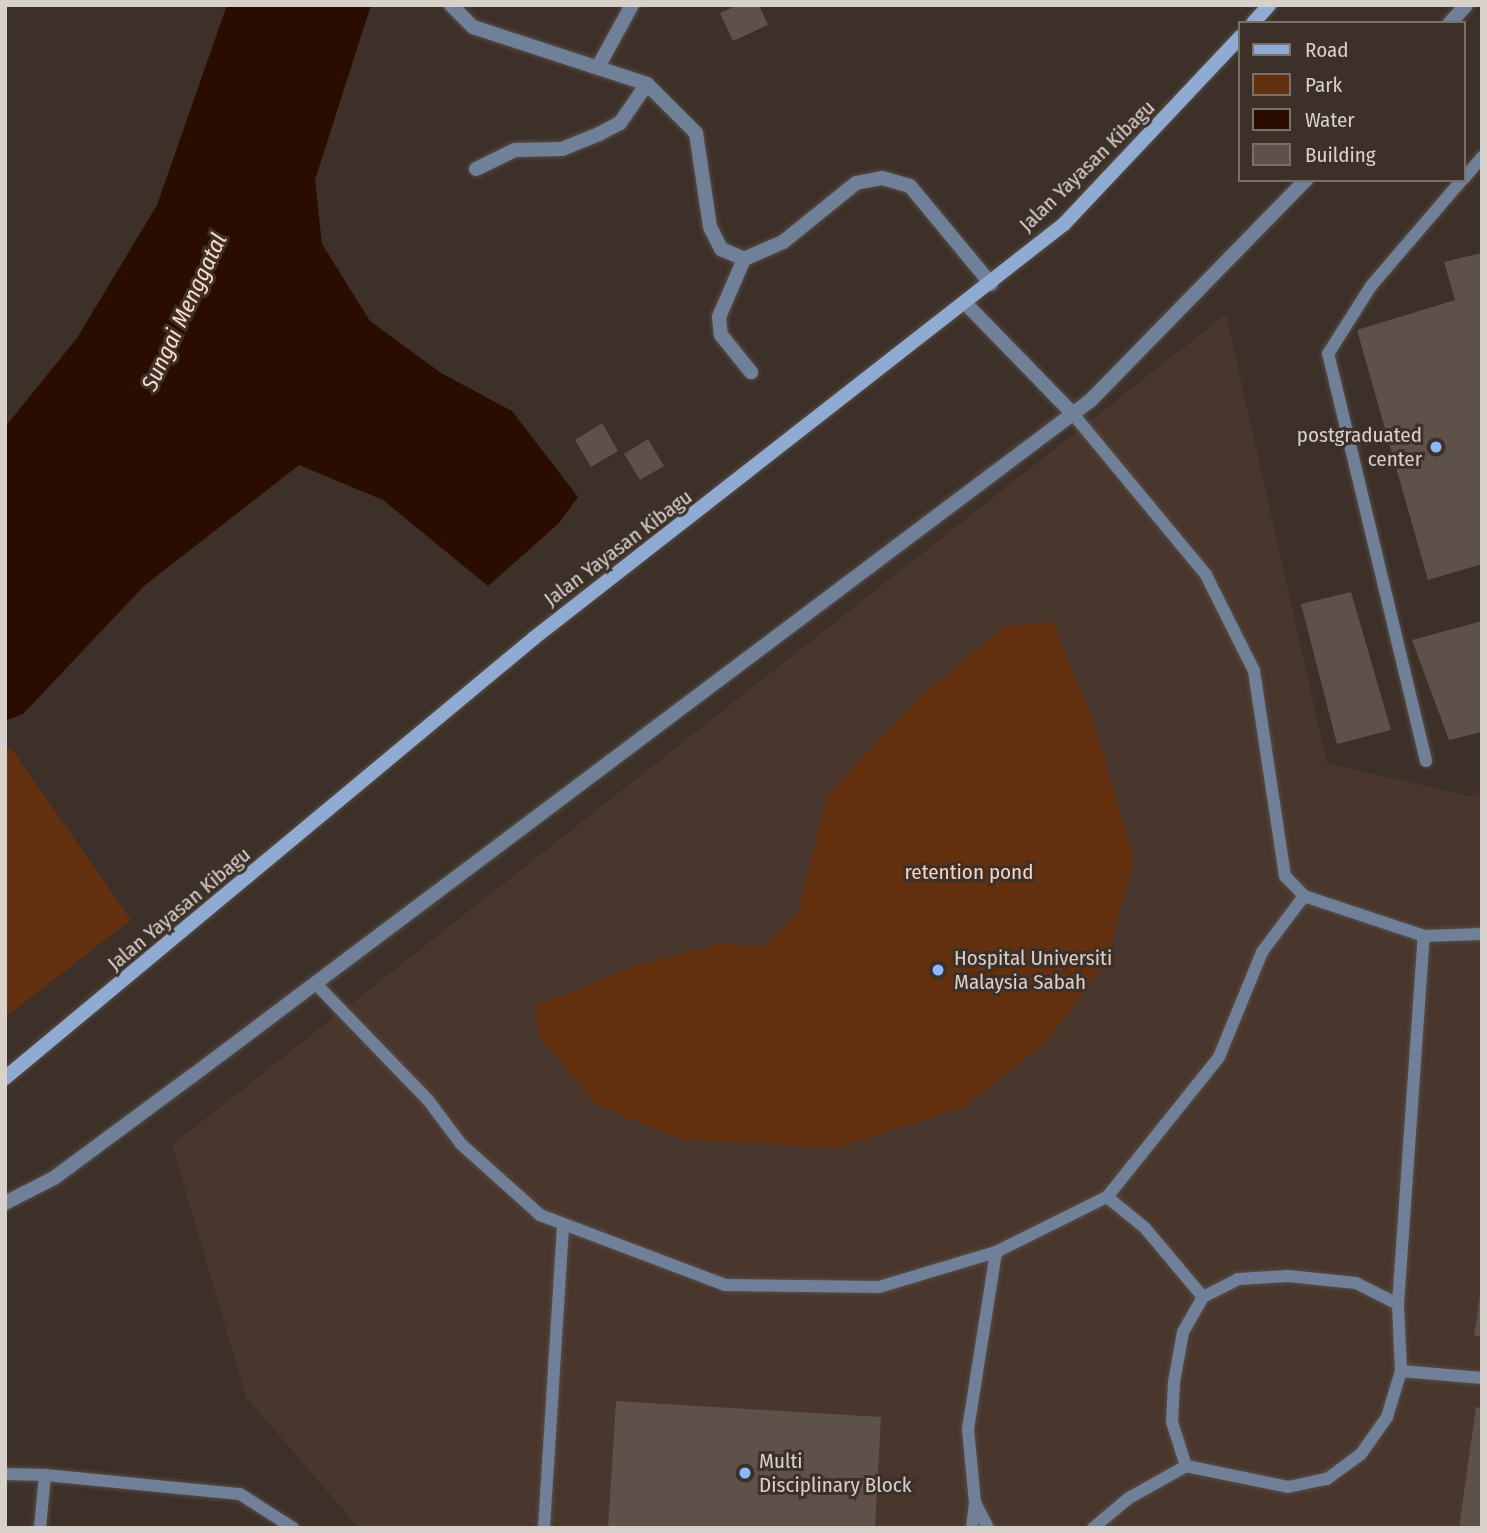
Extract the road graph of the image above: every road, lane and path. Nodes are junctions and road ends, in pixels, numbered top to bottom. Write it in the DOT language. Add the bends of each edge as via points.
graph roads {
  1 [pos="451,5"];
  2 [pos="632,5"];
  3 [pos="1269,5"];
  4 [pos="1466,5"];
  5 [pos="1255,21"];
  6 [pos="1452,21"];
  7 [pos="1238,39"];
  8 [pos="598,67"];
  9 [pos="647,84"];
  10 [pos="1482,158"];
  11 [pos="476,169"];
  12 [pos="1466,176"];
  13 [pos="1304,182"];
  14 [pos="1460,182"];
  15 [pos="744,259"];
  16 [pos="991,284"];
  17 [pos="967,305"];
  18 [pos="751,372"];
  19 [pos="1073,414"];
  20 [pos="1426,761"];
  21 [pos="1304,896"];
  22 [pos="1482,934"];
  23 [pos="1424,936"];
  24 [pos="316,982"];
  25 [pos="5,1078"];
  26 [pos="1107,1197"];
  27 [pos="5,1203"];
  28 [pos="563,1225"];
  29 [pos="996,1252"];
  30 [pos="1203,1297"];
  31 [pos="1398,1304"];
  32 [pos="1401,1371"];
  33 [pos="1482,1378"];
  34 [pos="1186,1466"];
  35 [pos="5,1474"];
  36 [pos="45,1475"];
  37 [pos="975,1503"];
  38 [pos="40,1528"];
  39 [pos="293,1528"];
  40 [pos="544,1528"];
  41 [pos="972,1528"];
  42 [pos="988,1528"];
  43 [pos="1093,1528"];
  1 -- 8 [label="street" via="473,27"];
  2 -- 8 [label="street"];
  3 -- 5 [label="street"];
  4 -- 6 [label="street"];
  7 -- 16 [label="street, Jalan Yayasan Kibagu" via="1132,158"];
  8 -- 9 [label="street"];
  9 -- 11 [label="street" via="620,122 599,134 562,149 515,150"];
  9 -- 15 [label="street" via="696,133 710,227 721,249"];
  10 -- 12 [label="lane"];
  13 -- 19 [label="street" via="1126,370"];
  14 -- 20 [label="lane" via="1344,321 1327,367"];
  15 -- 16 [label="street" via="783,242 856,183 882,178 910,186"];
  15 -- 18 [label="street" via="719,317 721,335"];
  16 -- 17 [label="street, Jalan Yayasan Kibagu"];
  17 -- 19 [label="street"];
  17 -- 25 [label="street, Jalan Yayasan Kibagu" via="534,638"];
  19 -- 21 [label="lane" via="1206,575 1254,671 1285,876"];
  19 -- 24 [label="street"];
  21 -- 23 [label="lane"];
  21 -- 26 [label="lane" via="1262,952 1219,1057"];
  22 -- 23 [label="lane"];
  23 -- 31 [label="lane"];
  24 -- 27 [label="street" via="54,1178"];
  24 -- 28 [label="lane" via="506,1188"];
  26 -- 29 [label="lane"];
  26 -- 30 [label="lane" via="1144,1228"];
  28 -- 29 [label="lane" via="725,1285 879,1287"];
  28 -- 40 [label="lane"];
  29 -- 37 [label="lane" via="968,1429"];
  30 -- 31 [label="lane" via="1238,1279 1287,1276 1356,1283"];
  30 -- 34 [label="lane" via="1183,1332 1174,1382 1172,1422"];
  31 -- 32 [label="lane"];
  32 -- 33 [label="lane"];
  32 -- 34 [label="lane" via="1387,1417 1361,1454 1327,1479 1288,1487"];
  34 -- 43 [label="lane" via="1129,1498"];
  35 -- 36 [label="lane"];
  36 -- 38 [label="lane"];
  36 -- 39 [label="lane" via="240,1494"];
  37 -- 41 [label="lane"];
  37 -- 42 [label="lane"];
}
